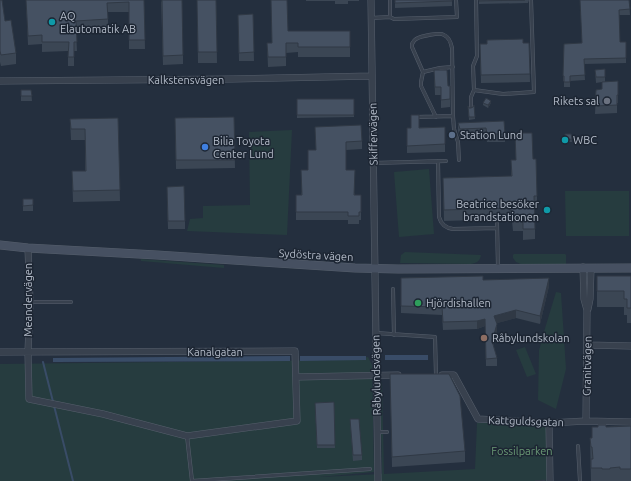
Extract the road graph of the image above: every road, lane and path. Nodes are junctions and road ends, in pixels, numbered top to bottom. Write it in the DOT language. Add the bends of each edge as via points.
graph roads {
  1 [pos="371,0"];
  2 [pos="390,0"];
  3 [pos="456,0"];
  4 [pos="476,0"];
  5 [pos="531,0"];
  6 [pos="390,17"];
  7 [pos="371,18"];
  8 [pos="477,44"];
  9 [pos="483,44"];
  10 [pos="453,67"];
  11 [pos="423,72"];
  12 [pos="372,76"];
  13 [pos="0,81"];
  14 [pos="474,90"];
  15 [pos="471,108"];
  16 [pos="454,116"];
  17 [pos="436,117"];
  18 [pos="415,118"];
  19 [pos="459,160"];
  20 [pos="438,161"];
  21 [pos="446,161"];
  22 [pos="373,163"];
  23 [pos="497,223"];
  24 [pos="497,228"];
  25 [pos="0,245"];
  26 [pos="28,248"];
  27 [pos="498,268"];
  28 [pos="587,268"];
  29 [pos="631,268"];
  30 [pos="375,269"];
  31 [pos="393,289"];
  32 [pos="30,302"];
  33 [pos="70,302"];
  34 [pos="376,333"];
  35 [pos="394,335"];
  36 [pos="587,345"];
  37 [pos="631,346"];
  38 [pos="0,352"];
  39 [pos="28,352"];
  40 [pos="296,373"];
  41 [pos="376,375"];
  42 [pos="406,375"];
  43 [pos="428,375"];
  44 [pos="436,375"];
  45 [pos="586,421"];
  46 [pos="631,422"];
  47 [pos="549,423"];
  48 [pos="377,432"];
  49 [pos="387,432"];
  50 [pos="187,436"];
  51 [pos="578,446"];
  52 [pos="370,469"];
  53 [pos="192,481"];
  54 [pos="378,481"];
  55 [pos="550,481"];
  56 [pos="580,481"];
  1 -- 7 [label="street, Skiffervägen"];
  2 -- 6 [label="lane"];
  3 -- 6 [label="lane" via="457,17"];
  4 -- 8 [label="lane"];
  5 -- 14 [label="lane" via="530,44 534,92 503,94"];
  6 -- 7 [label="lane"];
  7 -- 12 [label="street, Skiffervägen"];
  8 -- 9 [label="lane"];
  8 -- 14 [label="lane" via="477,56 473,66"];
  10 -- 11 [label="lane"];
  10 -- 11 [label="lane" via="450,40 442,34 423,36 412,44"];
  10 -- 16 [label="lane"];
  11 -- 17 [label="lane" via="421,86"];
  12 -- 13 [label="street, Kalkstensvägen"];
  12 -- 22 [label="street, Skiffervägen"];
  14 -- 15 [label="lane"];
  16 -- 17 [label="lane"];
  16 -- 19 [label="lane"];
  17 -- 18 [label="lane"];
  20 -- 21 [label="lane"];
  20 -- 22 [label="lane"];
  20 -- 24 [label="lane" via="439,217 443,225 449,229"];
  22 -- 30 [label="street, Skiffervägen"];
  23 -- 24 [label="lane"];
  24 -- 27 [label="lane"];
  25 -- 26 [label="main road, Sydöstra vägen"];
  26 -- 30 [label="main road, Sydöstra vägen"];
  26 -- 32 [label="street, Meandervägen"];
  27 -- 28 [label="main road, Sydöstra vägen"];
  27 -- 30 [label="main road, Sydöstra vägen"];
  28 -- 29 [label="main road, Sydöstra vägen"];
  28 -- 36 [label="street, Granitvägen" via="590,299 587,310"];
  30 -- 34 [label="street, Råbylundsvägen"];
  31 -- 35 [label="lane"];
  32 -- 33 [label="lane"];
  32 -- 39 [label="street, Meandervägen"];
  34 -- 35 [label="lane"];
  34 -- 41 [label="street, Råbylundsvägen"];
  35 -- 44 [label="lane" via="435,338"];
  36 -- 37 [label="street"];
  36 -- 45 [label="street, Granitvägen"];
  38 -- 39 [label="street, Kanalgatan"];
  39 -- 40 [label="street, Kanalgatan" via="295,351"];
  39 -- 50 [label="street, Meandervägen" via="29,400 103,414"];
  40 -- 41 [label="street"];
  40 -- 50 [label="street, Kanalgatan" via="297,421"];
  41 -- 42 [label="street"];
  41 -- 48 [label="street, Råbylundsvägen"];
  43 -- 44 [label="street, Kattguldsgatan"];
  44 -- 47 [label="street, Kattguldsgatan" via="454,375 478,419"];
  45 -- 46 [label="street, Kattguldsgatan"];
  45 -- 47 [label="street, Kattguldsgatan"];
  47 -- 55 [label="street"];
  48 -- 49 [label="lane"];
  48 -- 54 [label="street, Råbylundsvägen"];
  50 -- 53 [label="lane"];
  51 -- 56 [label="lane"];
  52 -- 53 [label="lane"];
}
